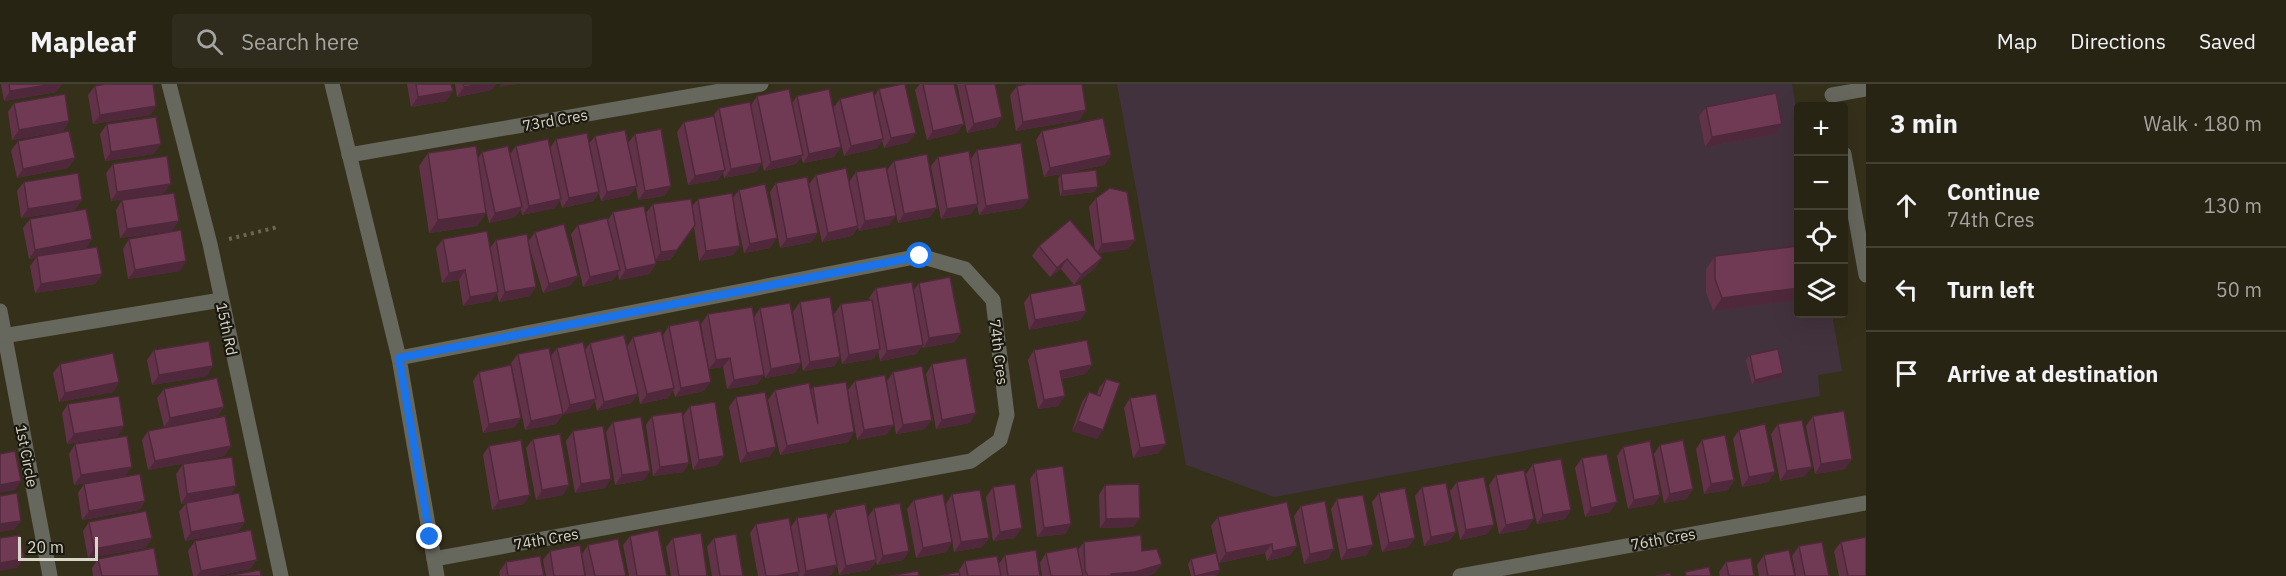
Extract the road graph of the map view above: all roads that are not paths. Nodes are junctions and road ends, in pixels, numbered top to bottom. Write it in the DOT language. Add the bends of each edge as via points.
graph roads {
  1 [pos="169,84"];
  2 [pos="332,84"];
  3 [pos="761,84"];
  4 [pos="1866,89"];
  5 [pos="1832,95"];
  6 [pos="349,155"];
  7 [pos="1844,156"];
  8 [pos="1866,275"];
  9 [pos="221,300"];
  10 [pos="0,311"];
  11 [pos="3,336"];
  12 [pos="399,358"];
  13 [pos="1866,503"];
  14 [pos="434,559"];
  15 [pos="50,576"];
  16 [pos="281,576"];
  17 [pos="437,576"];
  18 [pos="1460,576"];
  1 -- 9 [label="street, 15th Rd"];
  2 -- 6 [label="street"];
  3 -- 6 [label="street, 73rd Cres"];
  4 -- 5 [label="street"];
  6 -- 12 [label="street"];
  7 -- 8 [label="street"];
  9 -- 11 [label="street"];
  9 -- 16 [label="street, 15th Rd"];
  10 -- 11 [label="street, 1st Circle"];
  11 -- 15 [label="street, 1st Circle"];
  12 -- 14 [label="street"];
  12 -- 14 [label="street, 74th Cres" via="920,256 965,268 993,300 1007,415 1000,440 971,461"];
  13 -- 18 [label="street, 76th Cres"];
  14 -- 17 [label="street"];
}
